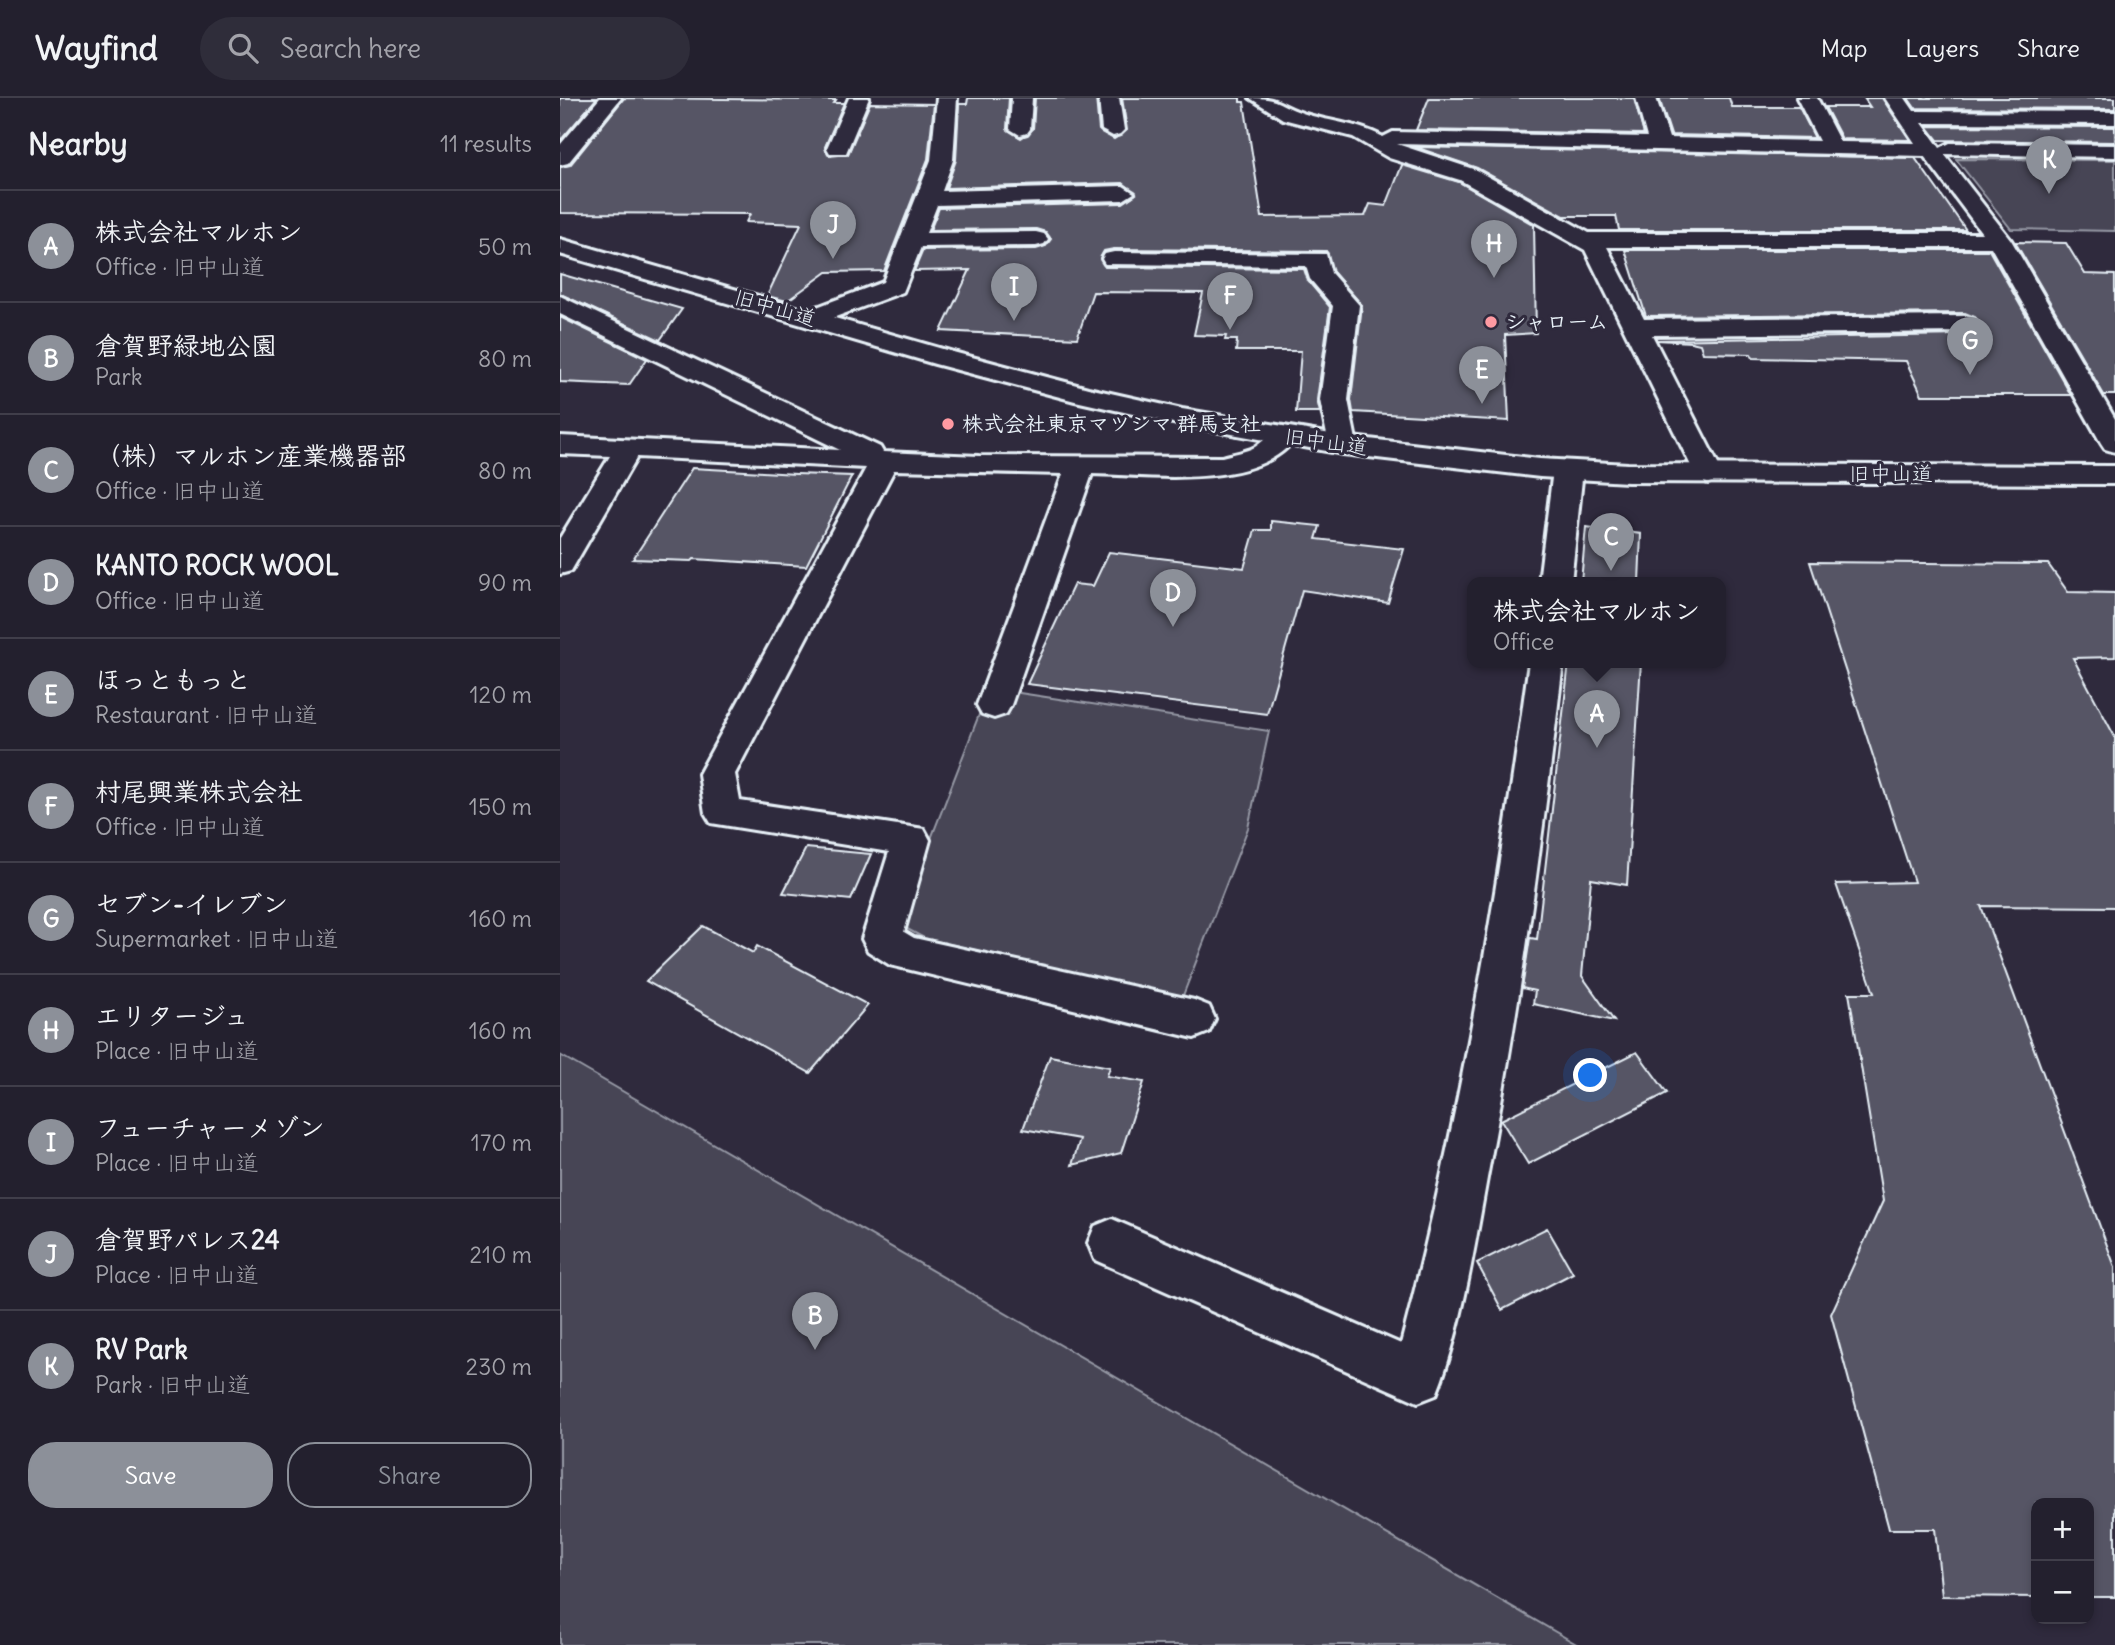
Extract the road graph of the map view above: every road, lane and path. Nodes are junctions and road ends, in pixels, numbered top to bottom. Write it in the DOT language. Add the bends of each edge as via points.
graph roads {
  1 [pos="611,98"];
  2 [pos="859,98"];
  3 [pos="947,98"];
  4 [pos="1022,98"];
  5 [pos="1109,98"];
  6 [pos="1260,98"];
  7 [pos="1646,98"];
  8 [pos="1807,98"];
  9 [pos="1901,108"];
  10 [pos="2115,118"];
  11 [pos="1020,130"];
  12 [pos="1114,130"];
  13 [pos="1360,133"];
  14 [pos="1660,144"];
  15 [pos="838,148"];
  16 [pos="1833,148"];
  17 [pos="1940,150"];
  18 [pos="2115,151"];
  19 [pos="560,158"];
  20 [pos="1123,193"];
  21 [pos="927,198"];
  22 [pos="1036,239"];
  23 [pos="911,240"];
  24 [pos="1583,240"];
  25 [pos="1999,240"];
  26 [pos="560,246"];
  27 [pos="1114,259"];
  28 [pos="560,304"];
  29 [pos="810,318"];
  30 [pos="1965,324"];
  31 [pos="1635,327"];
  32 [pos="560,331"];
  33 [pos="626,334"];
  34 [pos="1283,436"];
  35 [pos="2115,443"];
  36 [pos="560,445"];
  37 [pos="1343,445"];
  38 [pos="628,449"];
  39 [pos="885,460"];
  40 [pos="1080,467"];
  41 [pos="1568,470"];
  42 [pos="1708,474"];
  43 [pos="2115,475"];
  44 [pos="560,564"];
  45 [pos="1556,577"];
  46 [pos="1545,668"];
  47 [pos="994,705"];
  48 [pos="1194,1019"];
  49 [pos="1112,1242"];
  1 -- 19 [label="street"];
  2 -- 15 [label="street"];
  3 -- 21 [label="street" via="942,160"];
  4 -- 11 [label="street"];
  5 -- 12 [label="street"];
  6 -- 13 [label="street" via="1290,115"];
  7 -- 14 [label="street"];
  8 -- 16 [label="street"];
  9 -- 10 [label="street"];
  9 -- 17 [label="street"];
  13 -- 14 [label="street" via="1398,138"];
  13 -- 24 [label="street" via="1397,153 1468,175"];
  14 -- 16 [label="street"];
  16 -- 17 [label="street"];
  17 -- 18 [label="street"];
  17 -- 25 [label="street"];
  20 -- 21 [label="street"];
  21 -- 23 [label="street"];
  22 -- 23 [label="street"];
  23 -- 29 [label="street" via="894,287"];
  24 -- 25 [label="street"];
  24 -- 31 [label="street" via="1595,246"];
  25 -- 35 [label="street"];
  26 -- 29 [label="street, 旧中山道"];
  27 -- 37 [label="street" via="1317,259 1319,274 1346,305 1334,400"];
  28 -- 33 [label="street"];
  29 -- 34 [label="street, 旧中山道" via="1085,395"];
  30 -- 31 [label="street"];
  31 -- 42 [label="street"];
  32 -- 33 [label="street"];
  33 -- 39 [label="street"];
  34 -- 37 [label="street, 旧中山道"];
  34 -- 40 [label="street" via="1265,453 1224,466"];
  36 -- 38 [label="street"];
  37 -- 41 [label="street, 旧中山道"];
  38 -- 39 [label="street"];
  38 -- 44 [label="street"];
  39 -- 40 [label="street"];
  39 -- 48 [label="street" via="716,774 724,813 911,841 882,939 904,953"];
  40 -- 47 [label="street"];
  41 -- 42 [label="street, 旧中山道"];
  41 -- 45 [label="street"];
  42 -- 43 [label="street, 旧中山道"];
  46 -- 49 [label="street" via="1521,868 1446,1269 1418,1377"];
}
